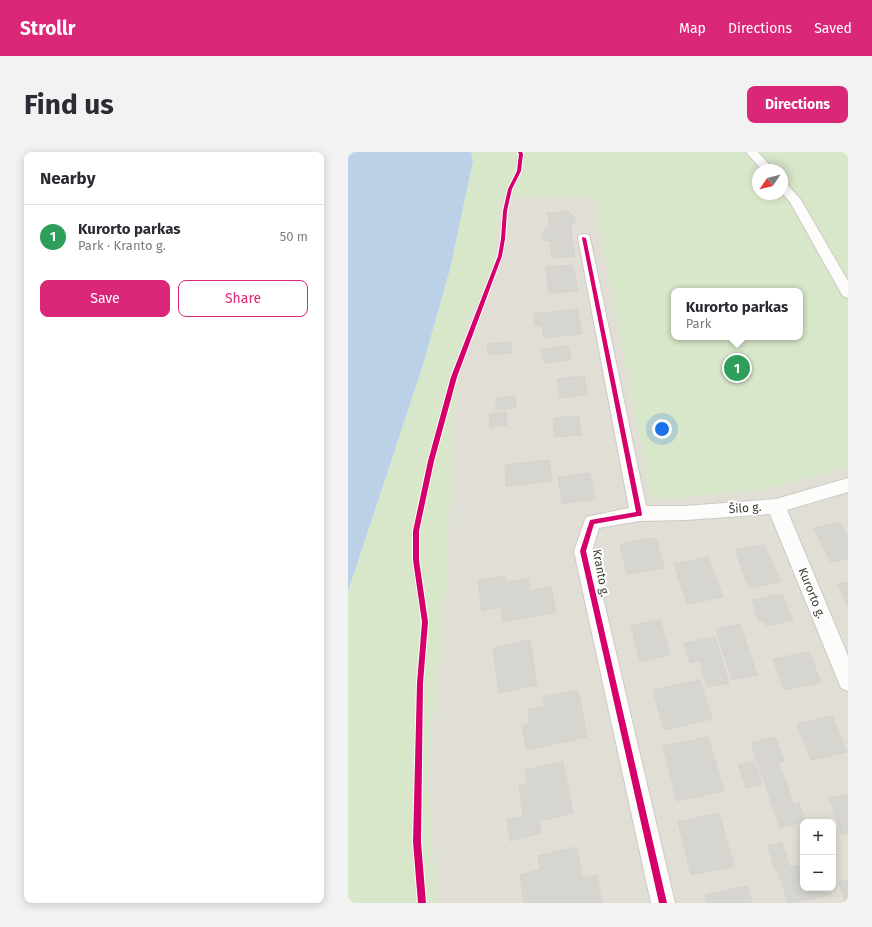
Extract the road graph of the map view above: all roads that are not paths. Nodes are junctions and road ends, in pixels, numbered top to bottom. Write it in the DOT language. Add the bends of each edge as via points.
graph roads {
  1 [pos="752,152"];
  2 [pos="763,164"];
  3 [pos="788,192"];
  4 [pos="584,238"];
  5 [pos="848,293"];
  6 [pos="848,485"];
  7 [pos="776,506"];
  8 [pos="639,514"];
  9 [pos="848,681"];
  10 [pos="663,903"];
  1 -- 2 [label="street"];
  3 -- 5 [label="street" via="795,200"];
  4 -- 8 [label="street"];
  6 -- 7 [label="street, Šilo g."];
  7 -- 8 [label="street, Šilo g."];
  7 -- 9 [label="street, Kurorto g."];
  8 -- 10 [label="street, Kranto g." via="592,522 583,551"];
}
